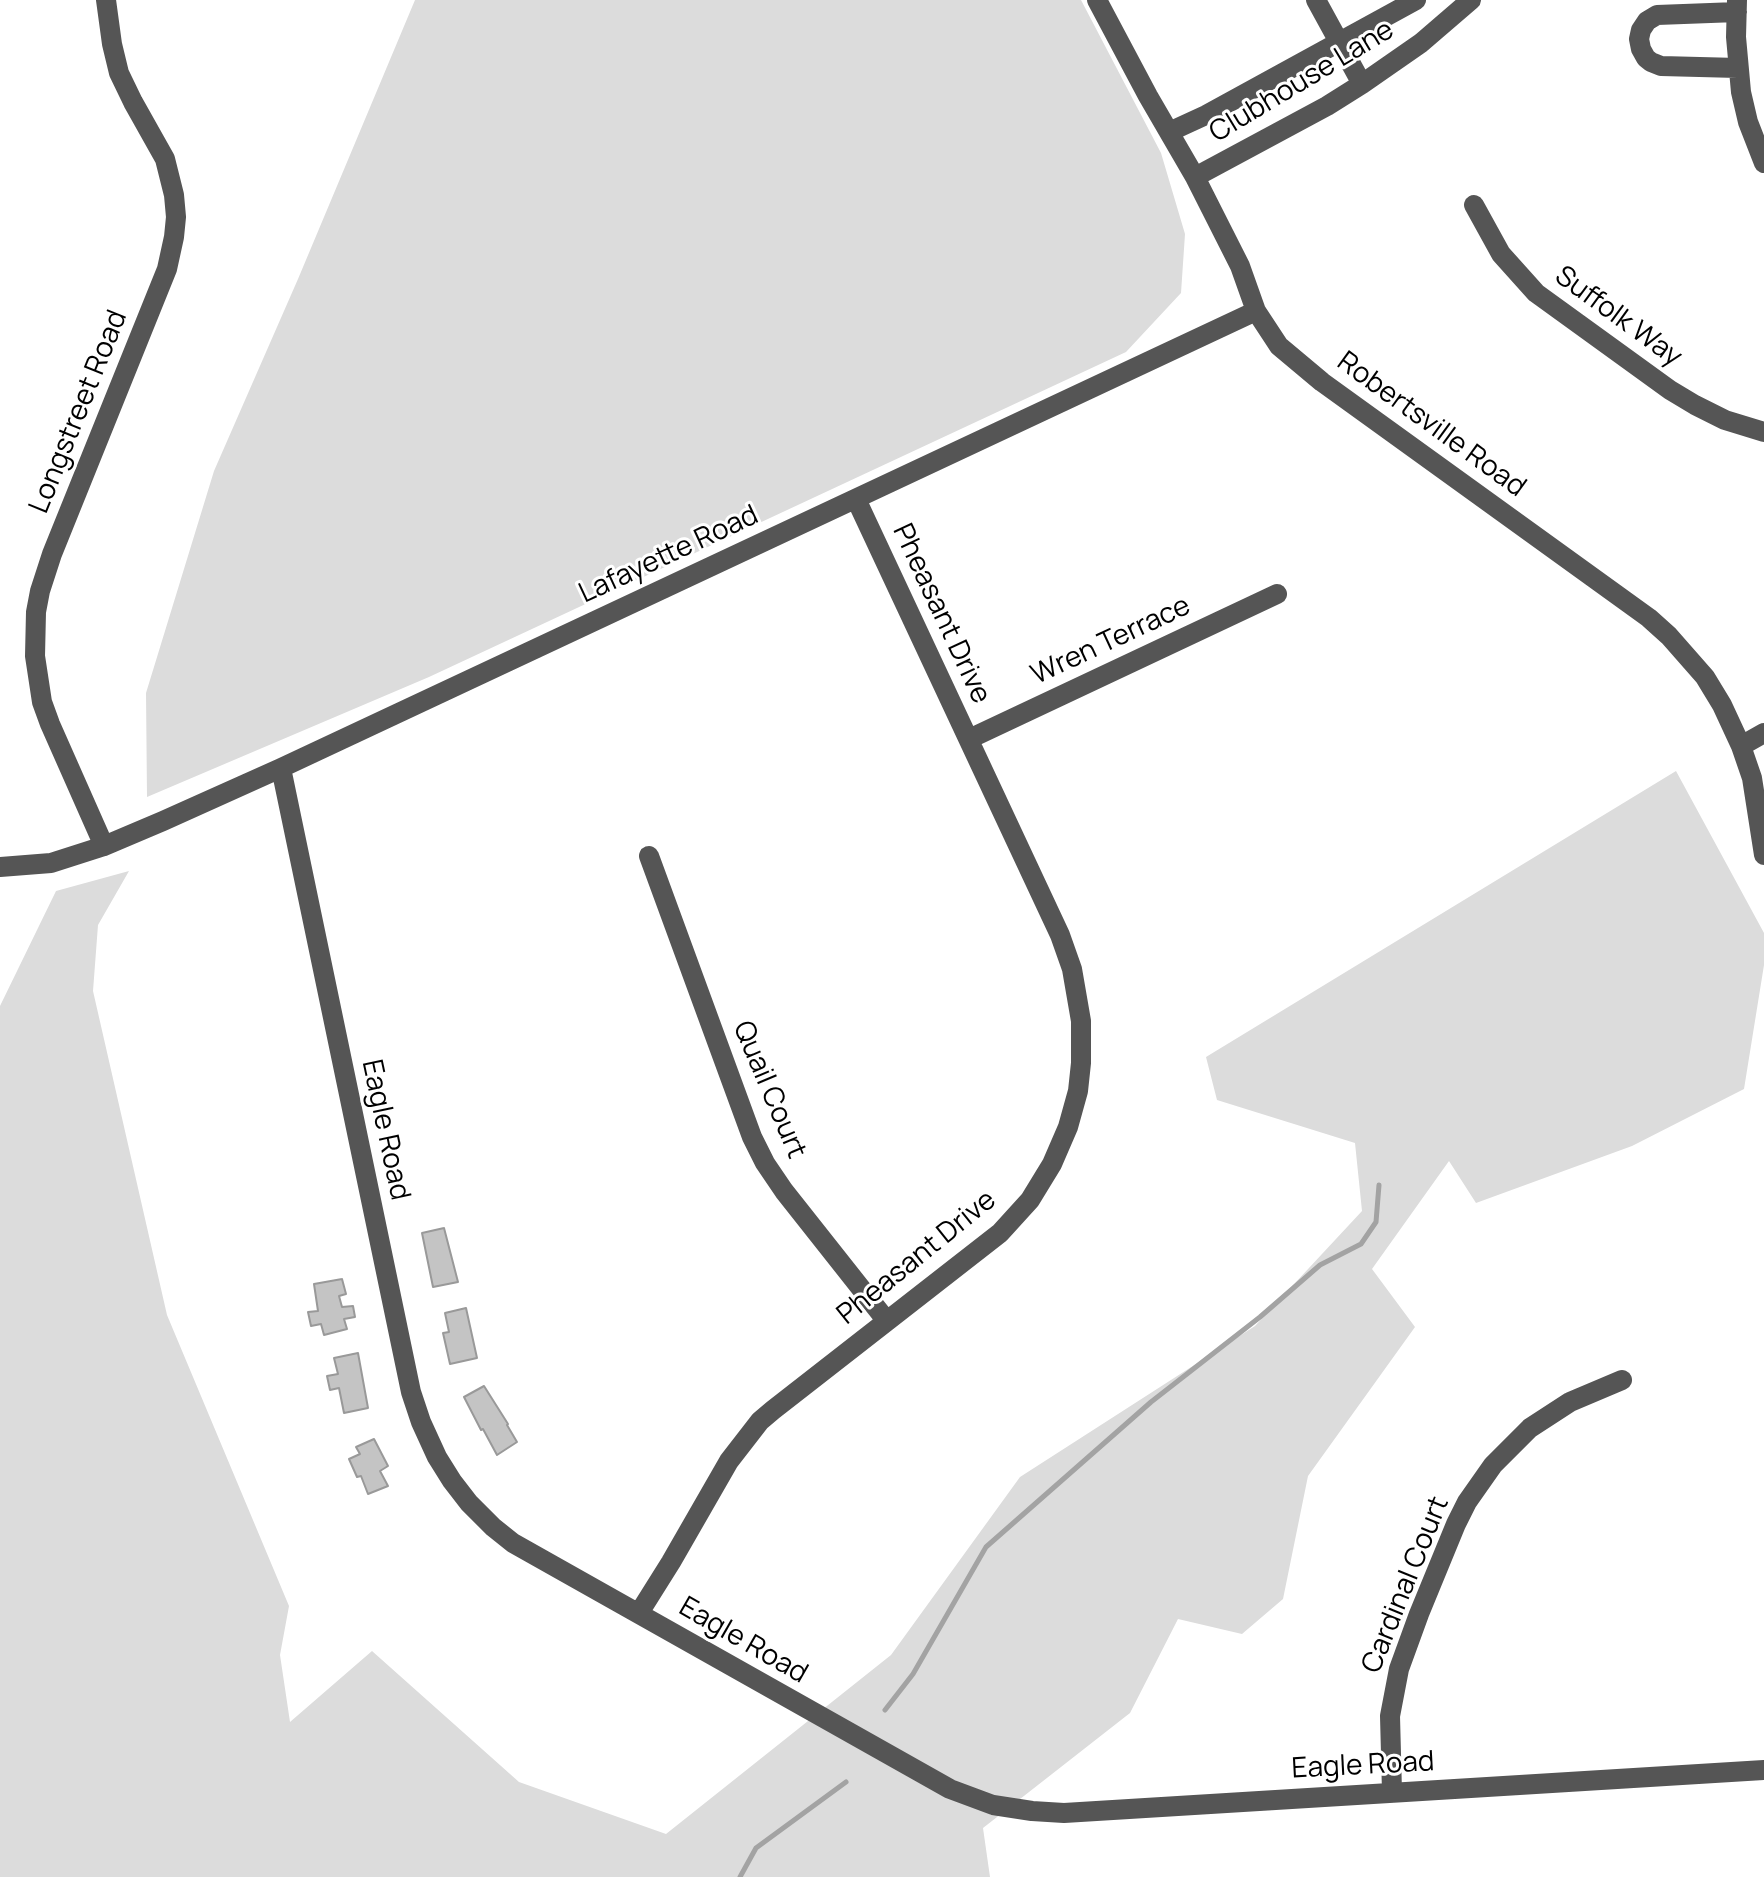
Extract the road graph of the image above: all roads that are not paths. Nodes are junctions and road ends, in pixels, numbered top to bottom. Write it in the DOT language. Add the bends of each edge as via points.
graph roads {
  1 [pos="106,0"];
  2 [pos="1097,0"];
  3 [pos="1316,0"];
  4 [pos="1416,0"];
  5 [pos="1471,0"];
  6 [pos="1737,6"];
  7 [pos="1340,43"];
  8 [pos="1738,68"];
  9 [pos="1362,84"];
  10 [pos="1169,132"];
  11 [pos="1764,163"];
  12 [pos="1195,177"];
  13 [pos="1474,205"];
  14 [pos="1256,311"];
  15 [pos="1764,432"];
  16 [pos="856,499"];
  17 [pos="1277,594"];
  18 [pos="1764,733"];
  19 [pos="969,739"];
  20 [pos="1741,746"];
  21 [pos="281,768"];
  22 [pos="104,846"];
  23 [pos="1764,855"];
  24 [pos="649,856"];
  25 [pos="0,867"];
  26 [pos="886,1320"];
  27 [pos="1622,1380"];
  28 [pos="639,1613"];
  29 [pos="1764,1770"];
  30 [pos="1392,1792"];
  1 -- 22 [label="street, Longstreet Road" via="119,73 165,159 176,217 167,269 52,554 36,612 42,702"];
  2 -- 10 [label="street, Robertsville Road"];
  3 -- 7 [label="street"];
  4 -- 7 [label="street, Clubhouse Lane"];
  5 -- 9 [label="street, Clubhouse Lane"];
  6 -- 8 [label="street"];
  6 -- 8 [label="street" via="1657,15 1647,21 1639,39 1646,58 1661,66"];
  7 -- 9 [label="street"];
  7 -- 10 [label="street, Clubhouse Lane"];
  8 -- 11 [label="street" via="1748,122"];
  9 -- 12 [label="street, Clubhouse Lane"];
  10 -- 12 [label="street, Robertsville Road"];
  12 -- 14 [label="street, Robertsville Road" via="1240,266"];
  13 -- 15 [label="street, Suffolk Way" via="1501,254 1536,293 1670,390 1725,420"];
  14 -- 16 [label="street, Lafayette Road"];
  14 -- 20 [label="street, Robertsville Road" via="1279,346 1322,382 1659,627 1705,677"];
  16 -- 19 [label="street, Pheasant Drive"];
  16 -- 21 [label="street, Lafayette Road"];
  17 -- 19 [label="street, Wren Terrace"];
  18 -- 20 [label="street"];
  19 -- 26 [label="street, Pheasant Drive" via="1072,969 1081,1021 1078,1091 1052,1164 1030,1200 1000,1233"];
  20 -- 23 [label="street, Robertsville Road" via="1752,778"];
  21 -- 22 [label="street, Lafayette Road"];
  21 -- 28 [label="street, Eagle Road" via="421,1422 452,1481 493,1527"];
  22 -- 25 [label="street, Lafayette Road" via="51,863"];
  24 -- 26 [label="street, Quail Court" via="765,1163"];
  26 -- 28 [label="street, Pheasant Drive" via="773,1410 744,1440"];
  27 -- 30 [label="street, Cardinal Court" via="1570,1402 1530,1428 1493,1465 1467,1502 1399,1669 1390,1716"];
  28 -- 30 [label="street, Eagle Road" via="950,1789 993,1805 1064,1813"];
  29 -- 30 [label="street, Eagle Road"];
}
